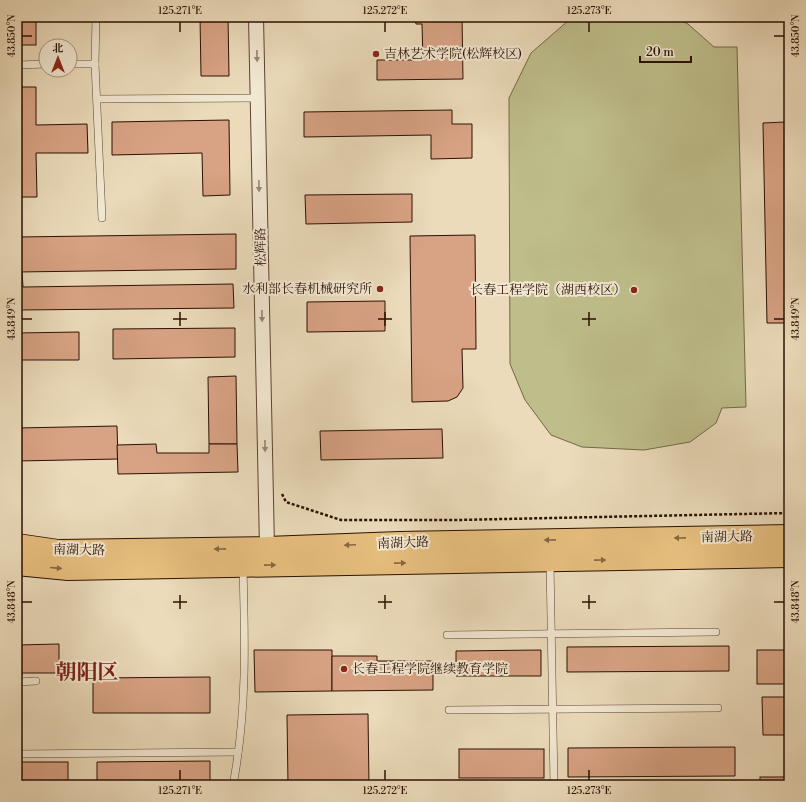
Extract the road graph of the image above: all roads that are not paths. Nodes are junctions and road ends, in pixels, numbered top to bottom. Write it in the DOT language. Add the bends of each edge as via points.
graph roads {
  1 [pos="96,17"];
  2 [pos="256,17"];
  3 [pos="38,64"];
  4 [pos="78,64"];
  5 [pos="95,64"];
  6 [pos="17,65"];
  7 [pos="257,98"];
  8 [pos="97,100"];
  9 [pos="102,218"];
  10 [pos="789,536"];
  11 [pos="17,545"];
  12 [pos="267,548"];
  13 [pos="789,556"];
  14 [pos="550,560"];
  15 [pos="17,564"];
  16 [pos="243,566"];
  17 [pos="716,632"];
  18 [pos="551,634"];
  19 [pos="447,635"];
  20 [pos="36,681"];
  21 [pos="17,682"];
  22 [pos="718,708"];
  23 [pos="449,710"];
  24 [pos="553,710"];
  25 [pos="238,752"];
  26 [pos="17,754"];
  27 [pos="233,785"];
  28 [pos="554,785"];
  1 -- 5 [label="lane"];
  2 -- 7 [label="street, 松辉路, one-way"];
  3 -- 6 [label="lane"];
  4 -- 5 [label="lane"];
  5 -- 8 [label="lane"];
  7 -- 8 [label="lane"];
  7 -- 12 [label="street, 松辉路, one-way"];
  8 -- 9 [label="lane"];
  10 -- 12 [label="main road, 南湖大路, one-way"];
  12 -- 11 [label="main road, 南湖大路, one-way" via="58,551"];
  14 -- 13 [label="main road, 南湖大路, one-way"];
  16 -- 14 [label="main road, 南湖大路, one-way"];
  14 -- 18 [label="lane"];
  15 -- 16 [label="main road, 南湖大路, one-way" via="68,569"];
  16 -- 25 [label="lane" via="243,717"];
  17 -- 18 [label="lane"];
  18 -- 19 [label="lane"];
  18 -- 24 [label="lane"];
  20 -- 21 [label="lane"];
  22 -- 24 [label="lane"];
  23 -- 24 [label="lane"];
  24 -- 28 [label="lane"];
  25 -- 26 [label="lane"];
  25 -- 27 [label="lane"];
}
